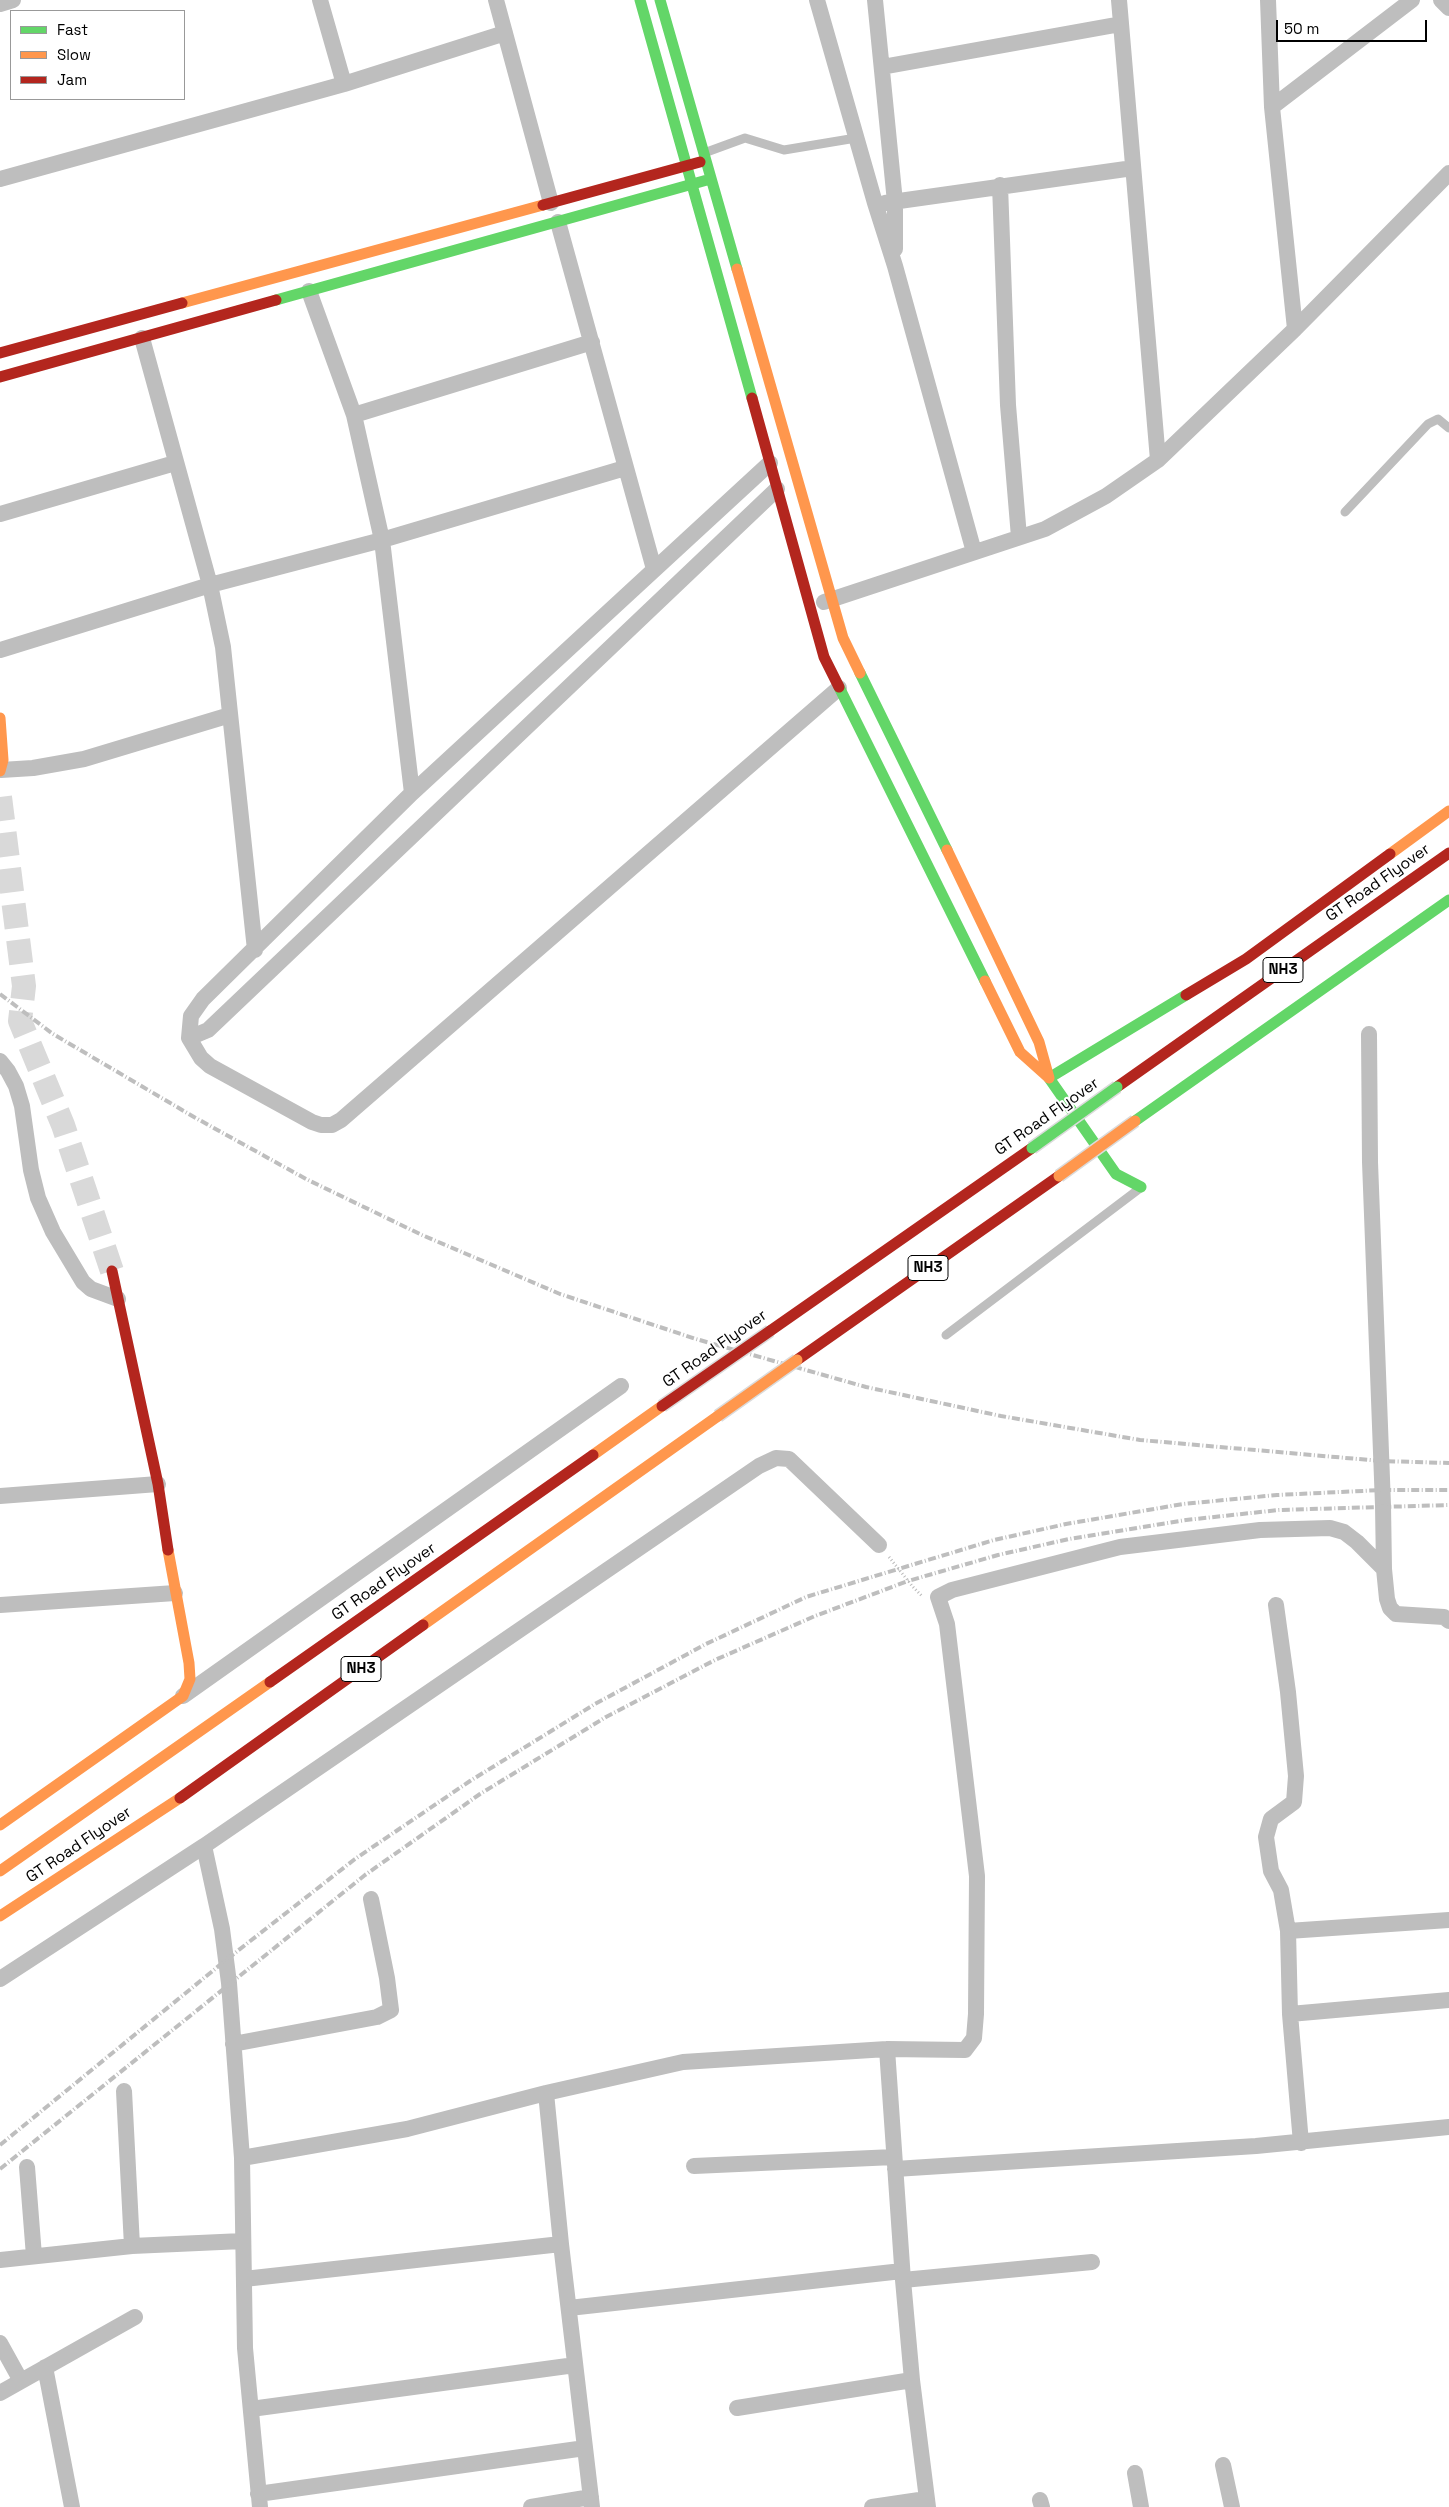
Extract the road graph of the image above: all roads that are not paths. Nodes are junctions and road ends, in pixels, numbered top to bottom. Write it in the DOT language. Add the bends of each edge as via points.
graph roads {
  1 [pos="13,0"];
  2 [pos="320,0"];
  3 [pos="496,0"];
  4 [pos="640,0"];
  5 [pos="660,0"];
  6 [pos="817,0"];
  7 [pos="876,0"];
  8 [pos="1119,0"];
  9 [pos="1268,0"];
  10 [pos="1412,0"];
  11 [pos="1441,0"];
  12 [pos="0,4"];
  13 [pos="1449,8"];
  14 [pos="1121,24"];
  15 [pos="505,33"];
  16 [pos="882,67"];
  17 [pos="344,84"];
  18 [pos="1272,108"];
  19 [pos="856,138"];
  20 [pos="705,157"];
  21 [pos="686,166"];
  22 [pos="1133,168"];
  23 [pos="1449,173"];
  24 [pos="0,178"];
  25 [pos="711,179"];
  26 [pos="691,184"];
  27 [pos="1000,185"];
  28 [pos="895,202"];
  29 [pos="552,203"];
  30 [pos="875,203"];
  31 [pos="558,222"];
  32 [pos="895,266"];
  33 [pos="309,291"];
  34 [pos="1295,329"];
  35 [pos="142,338"];
  36 [pos="592,342"];
  37 [pos="0,353"];
  38 [pos="0,377"];
  39 [pos="354,416"];
  40 [pos="1449,428"];
  41 [pos="1158,460"];
  42 [pos="175,463"];
  43 [pos="770,463"];
  44 [pos="626,468"];
  45 [pos="777,489"];
  46 [pos="1345,512"];
  47 [pos="0,514"];
  48 [pos="1019,537"];
  49 [pos="382,540"];
  50 [pos="974,552"];
  51 [pos="654,569"];
  52 [pos="210,585"];
  53 [pos="832,600"];
  54 [pos="810,607"];
  55 [pos="0,650"];
  56 [pos="839,688"];
  57 [pos="230,715"];
  58 [pos="0,718"];
  59 [pos="0,770"];
  60 [pos="412,794"];
  61 [pos="1449,811"];
  62 [pos="1449,853"];
  63 [pos="1449,900"];
  64 [pos="255,950"];
  65 [pos="1369,1034"];
  66 [pos="189,1038"];
  67 [pos="0,1061"];
  68 [pos="1049,1078"];
  69 [pos="1141,1187"];
  70 [pos="112,1271"];
  71 [pos="118,1299"];
  72 [pos="946,1335"];
  73 [pos="620,1386"];
  74 [pos="158,1484"];
  75 [pos="0,1496"];
  76 [pos="879,1545"];
  77 [pos="1384,1569"];
  78 [pos="175,1593"];
  79 [pos="0,1605"];
  80 [pos="1276,1605"];
  81 [pos="1449,1621"];
  82 [pos="184,1696"];
  83 [pos="0,1825"];
  84 [pos="204,1846"];
  85 [pos="0,1871"];
  86 [pos="371,1898"];
  87 [pos="0,1916"];
  88 [pos="1449,1920"];
  89 [pos="1288,1931"];
  90 [pos="0,1979"];
  91 [pos="1449,2000"];
  92 [pos="1290,2014"];
  93 [pos="233,2044"];
  94 [pos="887,2049"];
  95 [pos="124,2091"];
  96 [pos="546,2093"];
  97 [pos="1449,2127"];
  98 [pos="1301,2143"];
  99 [pos="242,2158"];
  100 [pos="894,2163"];
  101 [pos="694,2166"];
  102 [pos="27,2167"];
  103 [pos="244,2241"];
  104 [pos="560,2244"];
  105 [pos="132,2246"];
  106 [pos="34,2256"];
  107 [pos="0,2260"];
  108 [pos="1092,2262"];
  109 [pos="903,2276"];
  110 [pos="244,2279"];
  111 [pos="568,2308"];
  112 [pos="135,2317"];
  113 [pos="0,2342"];
  114 [pos="575,2365"];
  115 [pos="45,2367"];
  116 [pos="912,2380"];
  117 [pos="21,2381"];
  118 [pos="0,2393"];
  119 [pos="737,2408"];
  120 [pos="251,2409"];
  121 [pos="584,2448"];
  122 [pos="1223,2465"];
  123 [pos="1134,2473"];
  124 [pos="259,2500"];
  125 [pos="592,2502"];
  126 [pos="927,2503"];
  127 [pos="72,2507"];
  128 [pos="531,2507"];
  129 [pos="872,2507"];
  130 [pos="1141,2507"];
  131 [pos="1232,2507"];
  1 -- 12 [label="street"];
  2 -- 17 [label="street"];
  3 -- 15 [label="street"];
  4 -- 21 [label="main road"];
  5 -- 20 [label="main road"];
  6 -- 19 [label="street"];
  7 -- 16 [label="street"];
  8 -- 14 [label="street"];
  9 -- 18 [label="street"];
  10 -- 18 [label="street"];
  11 -- 13 [label="street"];
  14 -- 16 [label="street"];
  14 -- 22 [label="street"];
  15 -- 17 [label="street"];
  15 -- 29 [label="street"];
  16 -- 28 [label="street"];
  17 -- 24 [label="street"];
  18 -- 34 [label="street"];
  19 -- 20 [label="lane" via="784,150 745,138"];
  19 -- 30 [label="street"];
  20 -- 21 [label="main road"];
  20 -- 25 [label="main road"];
  21 -- 26 [label="main road"];
  21 -- 29 [label="main road"];
  22 -- 27 [label="street"];
  22 -- 41 [label="street"];
  23 -- 34 [label="street"];
  25 -- 26 [label="main road"];
  25 -- 53 [label="main road"];
  26 -- 31 [label="main road"];
  26 -- 43 [label="main road"];
  27 -- 28 [label="street"];
  27 -- 48 [label="street" via="1008,405"];
  28 -- 30 [label="street"];
  28 -- 32 [label="street"];
  29 -- 37 [label="main road"];
  30 -- 32 [label="street"];
  31 -- 33 [label="main road"];
  31 -- 36 [label="street"];
  32 -- 50 [label="street"];
  33 -- 35 [label="main road"];
  33 -- 39 [label="street"];
  34 -- 41 [label="street"];
  35 -- 38 [label="main road"];
  35 -- 42 [label="street"];
  36 -- 39 [label="street"];
  36 -- 44 [label="street"];
  39 -- 49 [label="street"];
  40 -- 46 [label="lane" via="1438,419 1428,424"];
  41 -- 48 [label="street" via="1106,496 1045,529"];
  42 -- 47 [label="street"];
  42 -- 52 [label="street"];
  43 -- 45 [label="main road"];
  43 -- 51 [label="street"];
  44 -- 49 [label="street"];
  44 -- 51 [label="street"];
  45 -- 54 [label="main road"];
  45 -- 66 [label="street" via="208,1030"];
  48 -- 50 [label="street"];
  49 -- 52 [label="street"];
  49 -- 60 [label="street"];
  50 -- 53 [label="street"];
  51 -- 60 [label="street"];
  52 -- 55 [label="street"];
  52 -- 57 [label="street" via="223,647"];
  53 -- 54 [label="street"];
  53 -- 68 [label="main road" via="843,638 1039,1042"];
  54 -- 56 [label="main road" via="824,657"];
  56 -- 66 [label="street" via="332,1125 312,1122 210,1066"];
  56 -- 68 [label="main road" via="1020,1052"];
  57 -- 59 [label="street" via="84,759"];
  57 -- 64 [label="street"];
  58 -- 59 [label="main road" via="3,760"];
  60 -- 64 [label="street"];
  61 -- 68 [label="main road" via="1246,960"];
  62 -- 85 [label="main road, GT Road Flyover / NH3, bridge"];
  63 -- 87 [label="main road, GT Road Flyover / NH3, bridge" via="160,1811"];
  64 -- 66 [label="street" via="202,999 191,1016"];
  65 -- 77 [label="street" via="1370,1162"];
  67 -- 71 [label="street" via="16,1086 38,1198 53,1232 83,1282 91,1289"];
  68 -- 69 [label="main road" via="1116,1174"];
  69 -- 72 [label="lane"];
  70 -- 71 [label="main road"];
  71 -- 74 [label="main road"];
  73 -- 82 [label="street"];
  74 -- 75 [label="street"];
  74 -- 78 [label="main road"];
  76 -- 84 [label="street" via="790,1459 776,1458"];
  77 -- 81 [label="street" via="1387,1599 1396,1614"];
  77 -- 94 [label="street" via="1344,1532 1330,1528 1260,1530 1120,1547 952,1590 938,1597 946,1624 977,1876 974,2038 967,2048 961,2050"];
  78 -- 79 [label="street"];
  78 -- 82 [label="main road" via="189,1663 190,1679"];
  80 -- 89 [label="street" via="1296,1776 1294,1802 1271,1819 1266,1837 1271,1871 1283,1896"];
  82 -- 83 [label="main road"];
  84 -- 90 [label="street"];
  84 -- 93 [label="street" via="222,1929"];
  86 -- 93 [label="street" via="388,1978 391,2010 377,2017"];
  88 -- 89 [label="street"];
  89 -- 92 [label="street"];
  91 -- 92 [label="street"];
  92 -- 98 [label="street"];
  93 -- 99 [label="street"];
  94 -- 96 [label="street" via="684,2062"];
  94 -- 100 [label="street"];
  95 -- 105 [label="street"];
  96 -- 99 [label="street" via="407,2129"];
  96 -- 104 [label="street"];
  97 -- 98 [label="street"];
  98 -- 100 [label="street"];
  99 -- 103 [label="street"];
  100 -- 101 [label="street"];
  100 -- 109 [label="street"];
  102 -- 106 [label="street"];
  103 -- 105 [label="street"];
  103 -- 110 [label="street"];
  104 -- 110 [label="street"];
  104 -- 111 [label="street"];
  105 -- 106 [label="street"];
  106 -- 107 [label="street"];
  108 -- 109 [label="street"];
  109 -- 111 [label="street"];
  109 -- 116 [label="street"];
  110 -- 120 [label="street"];
  111 -- 114 [label="street"];
  112 -- 115 [label="street"];
  113 -- 117 [label="street"];
  114 -- 120 [label="street"];
  114 -- 121 [label="street"];
  115 -- 117 [label="street"];
  115 -- 127 [label="street"];
  116 -- 119 [label="street"];
  116 -- 126 [label="street"];
  117 -- 118 [label="street"];
  120 -- 124 [label="street"];
  121 -- 124 [label="street"];
  121 -- 125 [label="street"];
  122 -- 131 [label="street"];
  123 -- 130 [label="street"];
  125 -- 128 [label="street"];
  126 -- 129 [label="street"];
}
